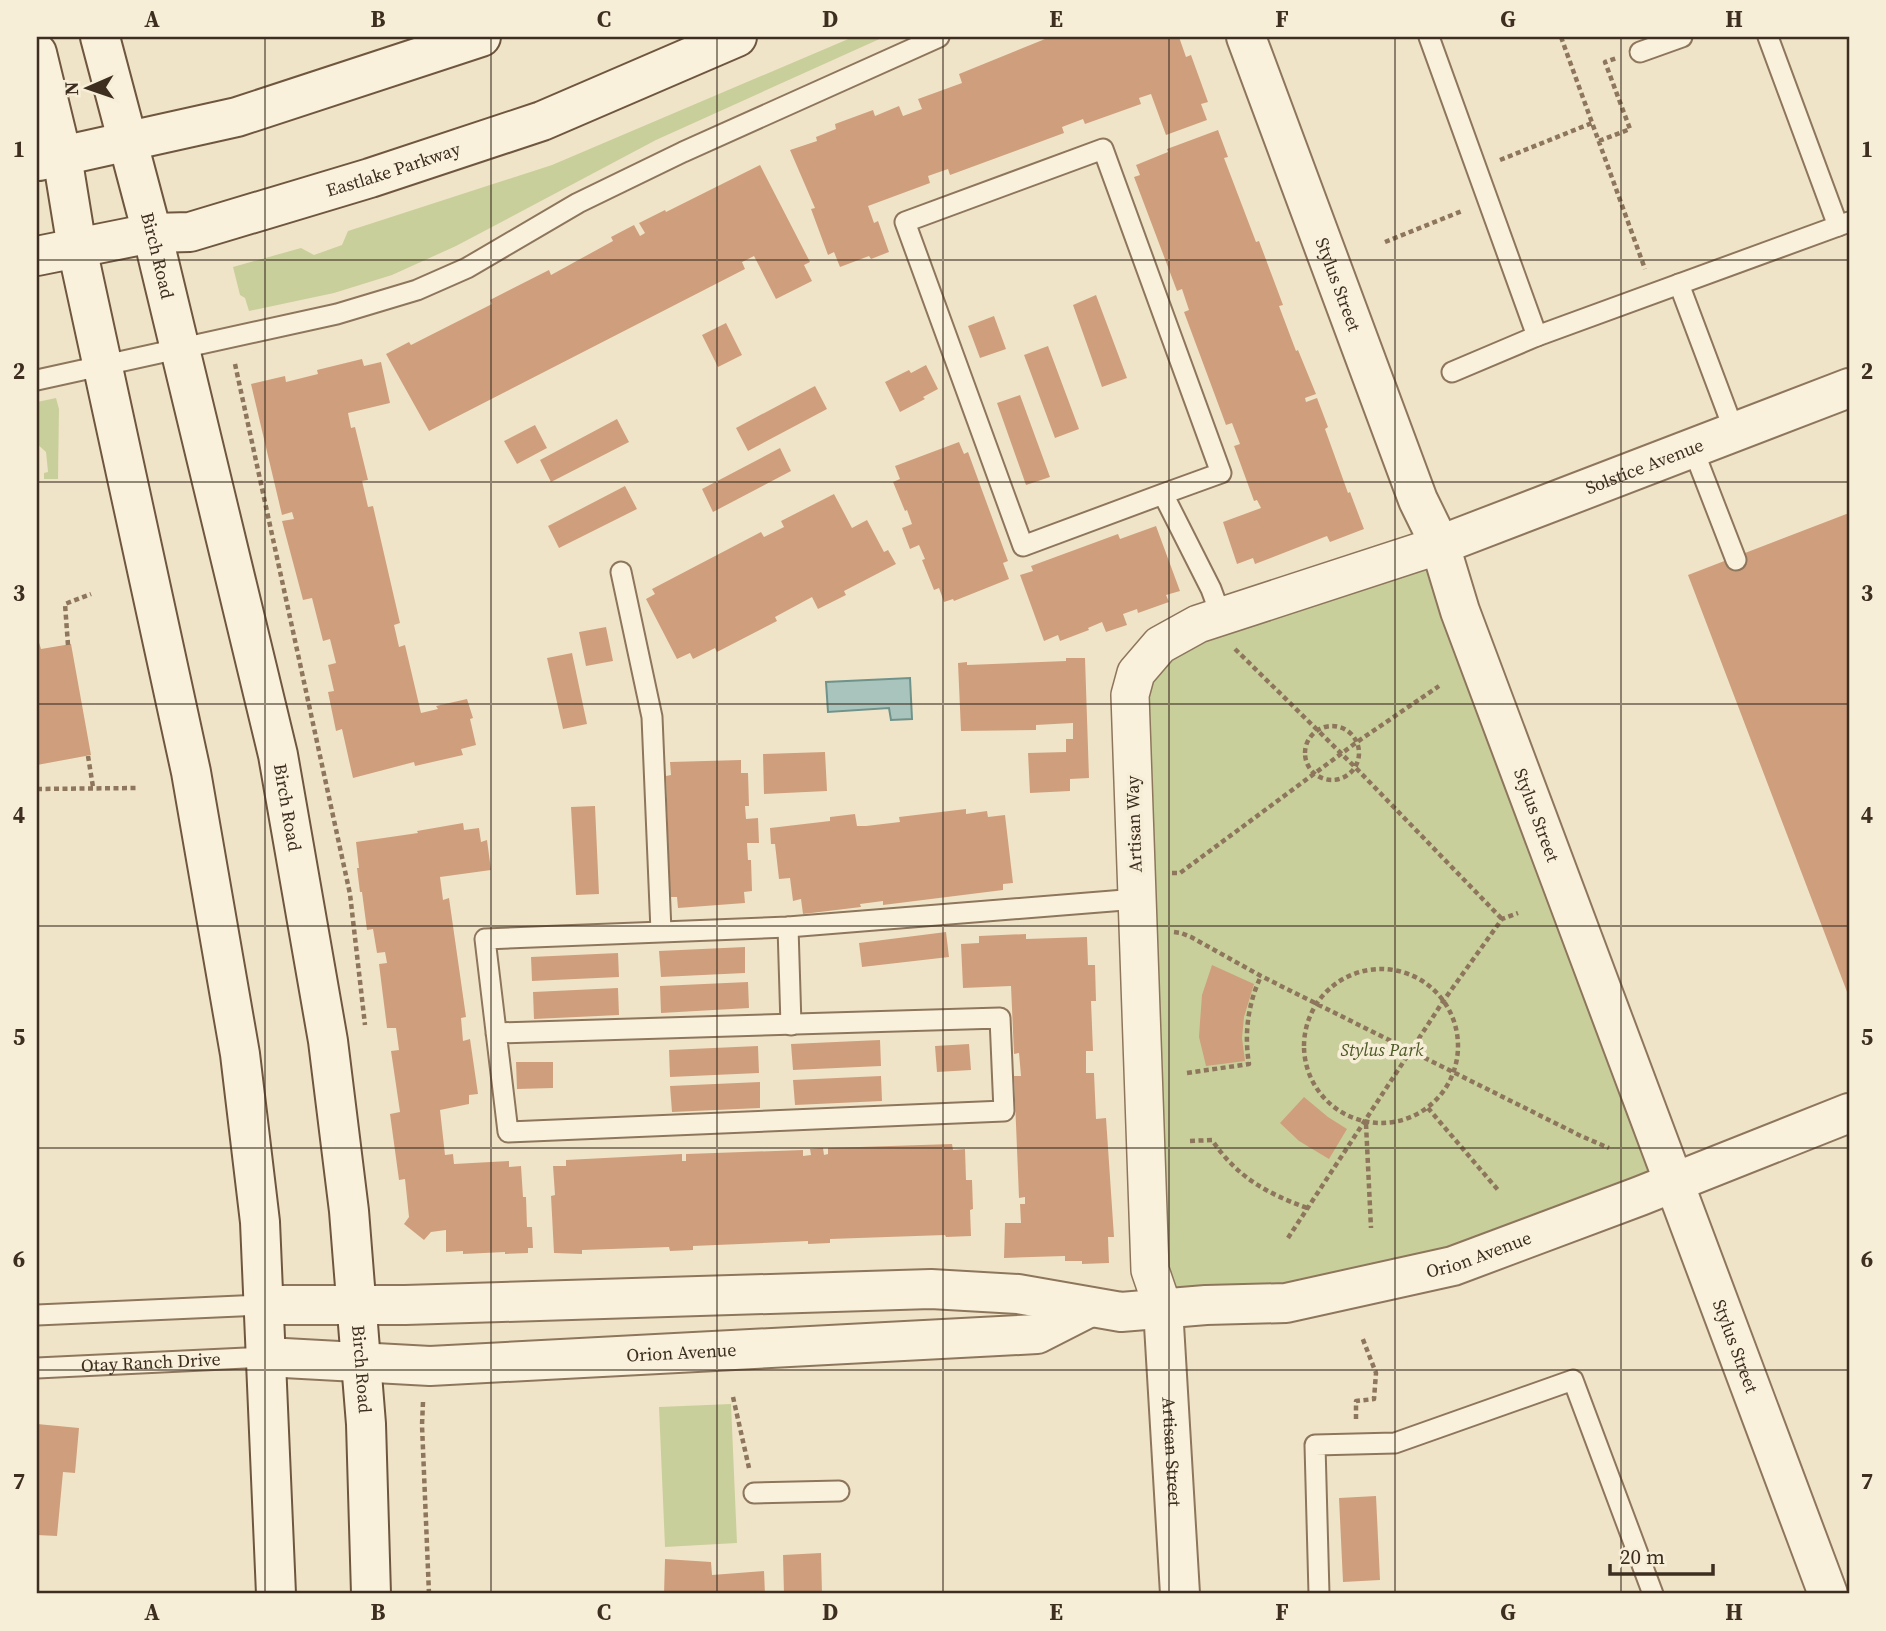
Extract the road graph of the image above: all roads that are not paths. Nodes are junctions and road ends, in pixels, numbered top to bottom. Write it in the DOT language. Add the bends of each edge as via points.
graph roads {
  1 [pos="100,37"];
  2 [pos="481,37"];
  3 [pos="737,37"];
  4 [pos="939,37"];
  5 [pos="1246,37"];
  6 [pos="1429,37"];
  7 [pos="1682,37"];
  8 [pos="1768,37"];
  9 [pos="1640,52"];
  10 [pos="37,53"];
  11 [pos="127,143"];
  12 [pos="50,158"];
  13 [pos="1843,224"];
  14 [pos="152,233"];
  15 [pos="77,248"];
  16 [pos="37,256"];
  17 [pos="1679,284"];
  18 [pos="1537,336"];
  19 [pos="180,349"];
  20 [pos="103,366"];
  21 [pos="1452,372"];
  22 [pos="37,380"];
  23 [pos="1849,388"];
  24 [pos="1735,433"];
  25 [pos="1693,449"];
  26 [pos="1163,494"];
  27 [pos="1440,545"];
  28 [pos="1736,560"];
  29 [pos="621,572"];
  30 [pos="1228,632"];
  31 [pos="1137,903"];
  32 [pos="788,927"];
  33 [pos="661,931"];
  34 [pos="791,1025"];
  35 [pos="496,1033"];
  36 [pos="1849,1113"];
  37 [pos="1672,1182"];
  38 [pos="264,1305"];
  39 [pos="356,1305"];
  40 [pos="1090,1307"];
  41 [pos="1163,1308"];
  42 [pos="37,1315"];
  43 [pos="266,1357"];
  44 [pos="361,1362"];
  45 [pos="37,1368"];
  46 [pos="839,1491"];
  47 [pos="754,1493"];
  48 [pos="276,1594"];
  49 [pos="371,1594"];
  50 [pos="1180,1594"];
  51 [pos="1319,1594"];
  52 [pos="1653,1594"];
  53 [pos="1828,1594"];
  1 -- 11 [label="street, Birch Road"];
  2 -- 11 [label="street" via="237,117"];
  3 -- 14 [label="street, Eastlake Parkway" via="542,121 190,232"];
  4 -- 19 [label="lane" via="682,152 578,203 467,268 417,290 337,314"];
  5 -- 27 [label="street, Stylus Street" via="1418,500"];
  6 -- 18 [label="lane"];
  7 -- 9 [label="lane"];
  8 -- 13 [label="lane"];
  10 -- 12 [label="street"];
  11 -- 12 [label="street"];
  11 -- 14 [label="street, Birch Road"];
  12 -- 15 [label="street"];
  13 -- 17 [label="lane"];
  14 -- 15 [label="street, Eastlake Parkway"];
  14 -- 19 [label="street, Birch Road"];
  15 -- 16 [label="street, Eastlake Parkway"];
  15 -- 20 [label="street"];
  17 -- 18 [label="lane"];
  17 -- 24 [label="lane"];
  18 -- 21 [label="lane"];
  19 -- 20 [label="lane"];
  19 -- 39 [label="street, Birch Road" via="278,755 328,1041"];
  20 -- 22 [label="lane"];
  20 -- 38 [label="street" via="191,772 240,1054 259,1211"];
  23 -- 24 [label="street, Solstice Avenue"];
  24 -- 25 [label="street, Solstice Avenue"];
  25 -- 27 [label="street, Solstice Avenue"];
  25 -- 28 [label="lane"];
  26 -- 26 [label="lane" via="1023,546 905,222 1102,149 1221,473"];
  26 -- 30 [label="lane" via="1212,589"];
  27 -- 30 [label="street, Artisan Way"];
  27 -- 37 [label="street, Stylus Street" via="1460,611"];
  29 -- 33 [label="lane" via="652,717"];
  30 -- 31 [label="street, Artisan Way" via="1198,624 1160,645 1136,673 1130,695"];
  31 -- 32 [label="lane"];
  31 -- 41 [label="street, Artisan Way" via="1150,1270"];
  32 -- 33 [label="lane"];
  32 -- 34 [label="lane"];
  33 -- 35 [label="lane" via="485,939"];
  34 -- 35 [label="lane"];
  34 -- 35 [label="lane" via="1000,1018 1004,1111 508,1132"];
  36 -- 37 [label="street, Orion Avenue"];
  37 -- 41 [label="street, Orion Avenue" via="1432,1272 1286,1303"];
  37 -- 53 [label="street, Stylus Street"];
  38 -- 39 [label="street, Orion Avenue"];
  38 -- 42 [label="lane"];
  38 -- 43 [label="street"];
  39 -- 40 [label="street, Orion Avenue" via="931,1289 1018,1294"];
  39 -- 44 [label="street, Birch Road"];
  40 -- 41 [label="street, Orion Avenue" via="1121,1312"];
  40 -- 44 [label="street, Orion Avenue" via="1037,1334 430,1366"];
  41 -- 50 [label="street, Artisan Street"];
  43 -- 44 [label="street, Orion Avenue"];
  43 -- 45 [label="lane, Otay Ranch Drive"];
  43 -- 48 [label="street"];
  44 -- 49 [label="street, Birch Road"];
  46 -- 47 [label="lane"];
  51 -- 52 [label="lane" via="1315,1445 1395,1443 1573,1380"];
}
